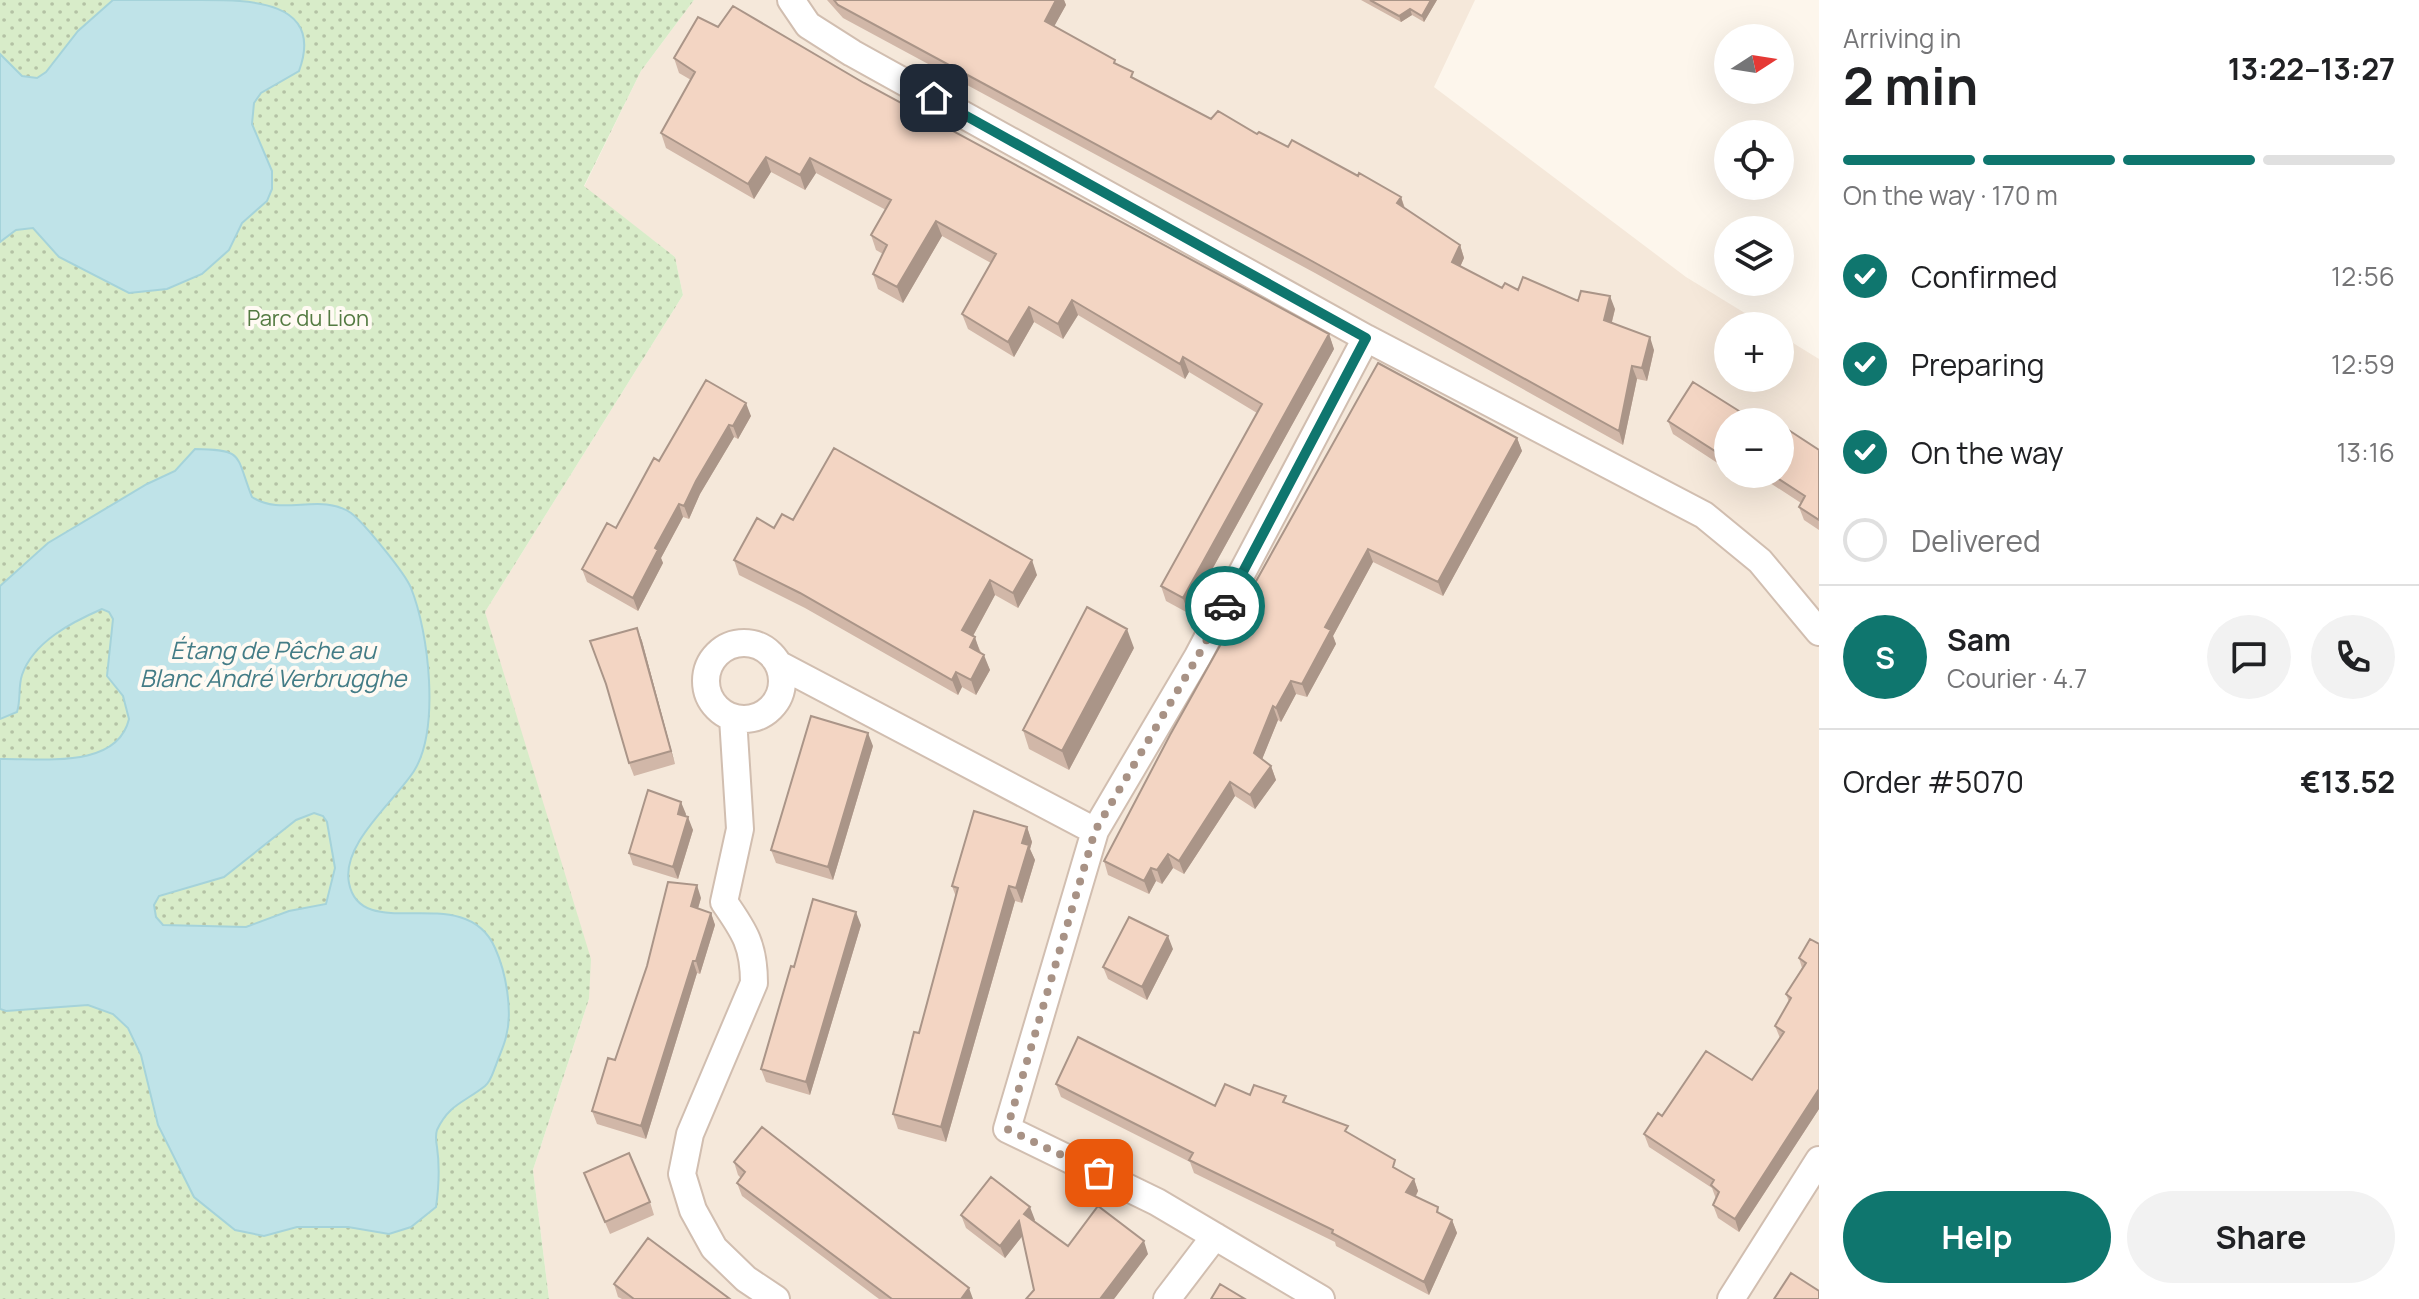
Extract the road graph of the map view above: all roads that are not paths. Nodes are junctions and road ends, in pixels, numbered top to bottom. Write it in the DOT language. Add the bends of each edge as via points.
graph roads {
  1 [pos="791,0"];
  2 [pos="1366,338"];
  3 [pos="1798,606"];
  4 [pos="1819,632"];
  5 [pos="1819,647"];
  6 [pos="780,665"];
  7 [pos="733,718"];
  8 [pos="1095,831"];
  9 [pos="1819,1160"];
  10 [pos="1215,1236"];
  11 [pos="776,1299"];
  12 [pos="1167,1299"];
  13 [pos="1321,1299"];
  14 [pos="1731,1299"];
  1 -- 2 [label="street" via="808,25 852,53"];
  2 -- 3 [label="street" via="1704,515 1760,561"];
  2 -- 8 [label="street" via="1198,656"];
  3 -- 4 [label="street"];
  3 -- 5 [label="street"];
  6 -- 7 [label="street" via="782,690 774,706 756,718"];
  6 -- 7 [label="street" via="767,649 743,641 719,651 708,665 707,693 719,711"];
  6 -- 8 [label="street"];
  7 -- 11 [label="street" via="740,829 724,902 754,957 754,983 690,1134 682,1174 693,1210 714,1248"];
  8 -- 10 [label="street" via="1007,1129"];
  9 -- 14 [label="street"];
  10 -- 12 [label="street"];
  10 -- 13 [label="street"];
}
